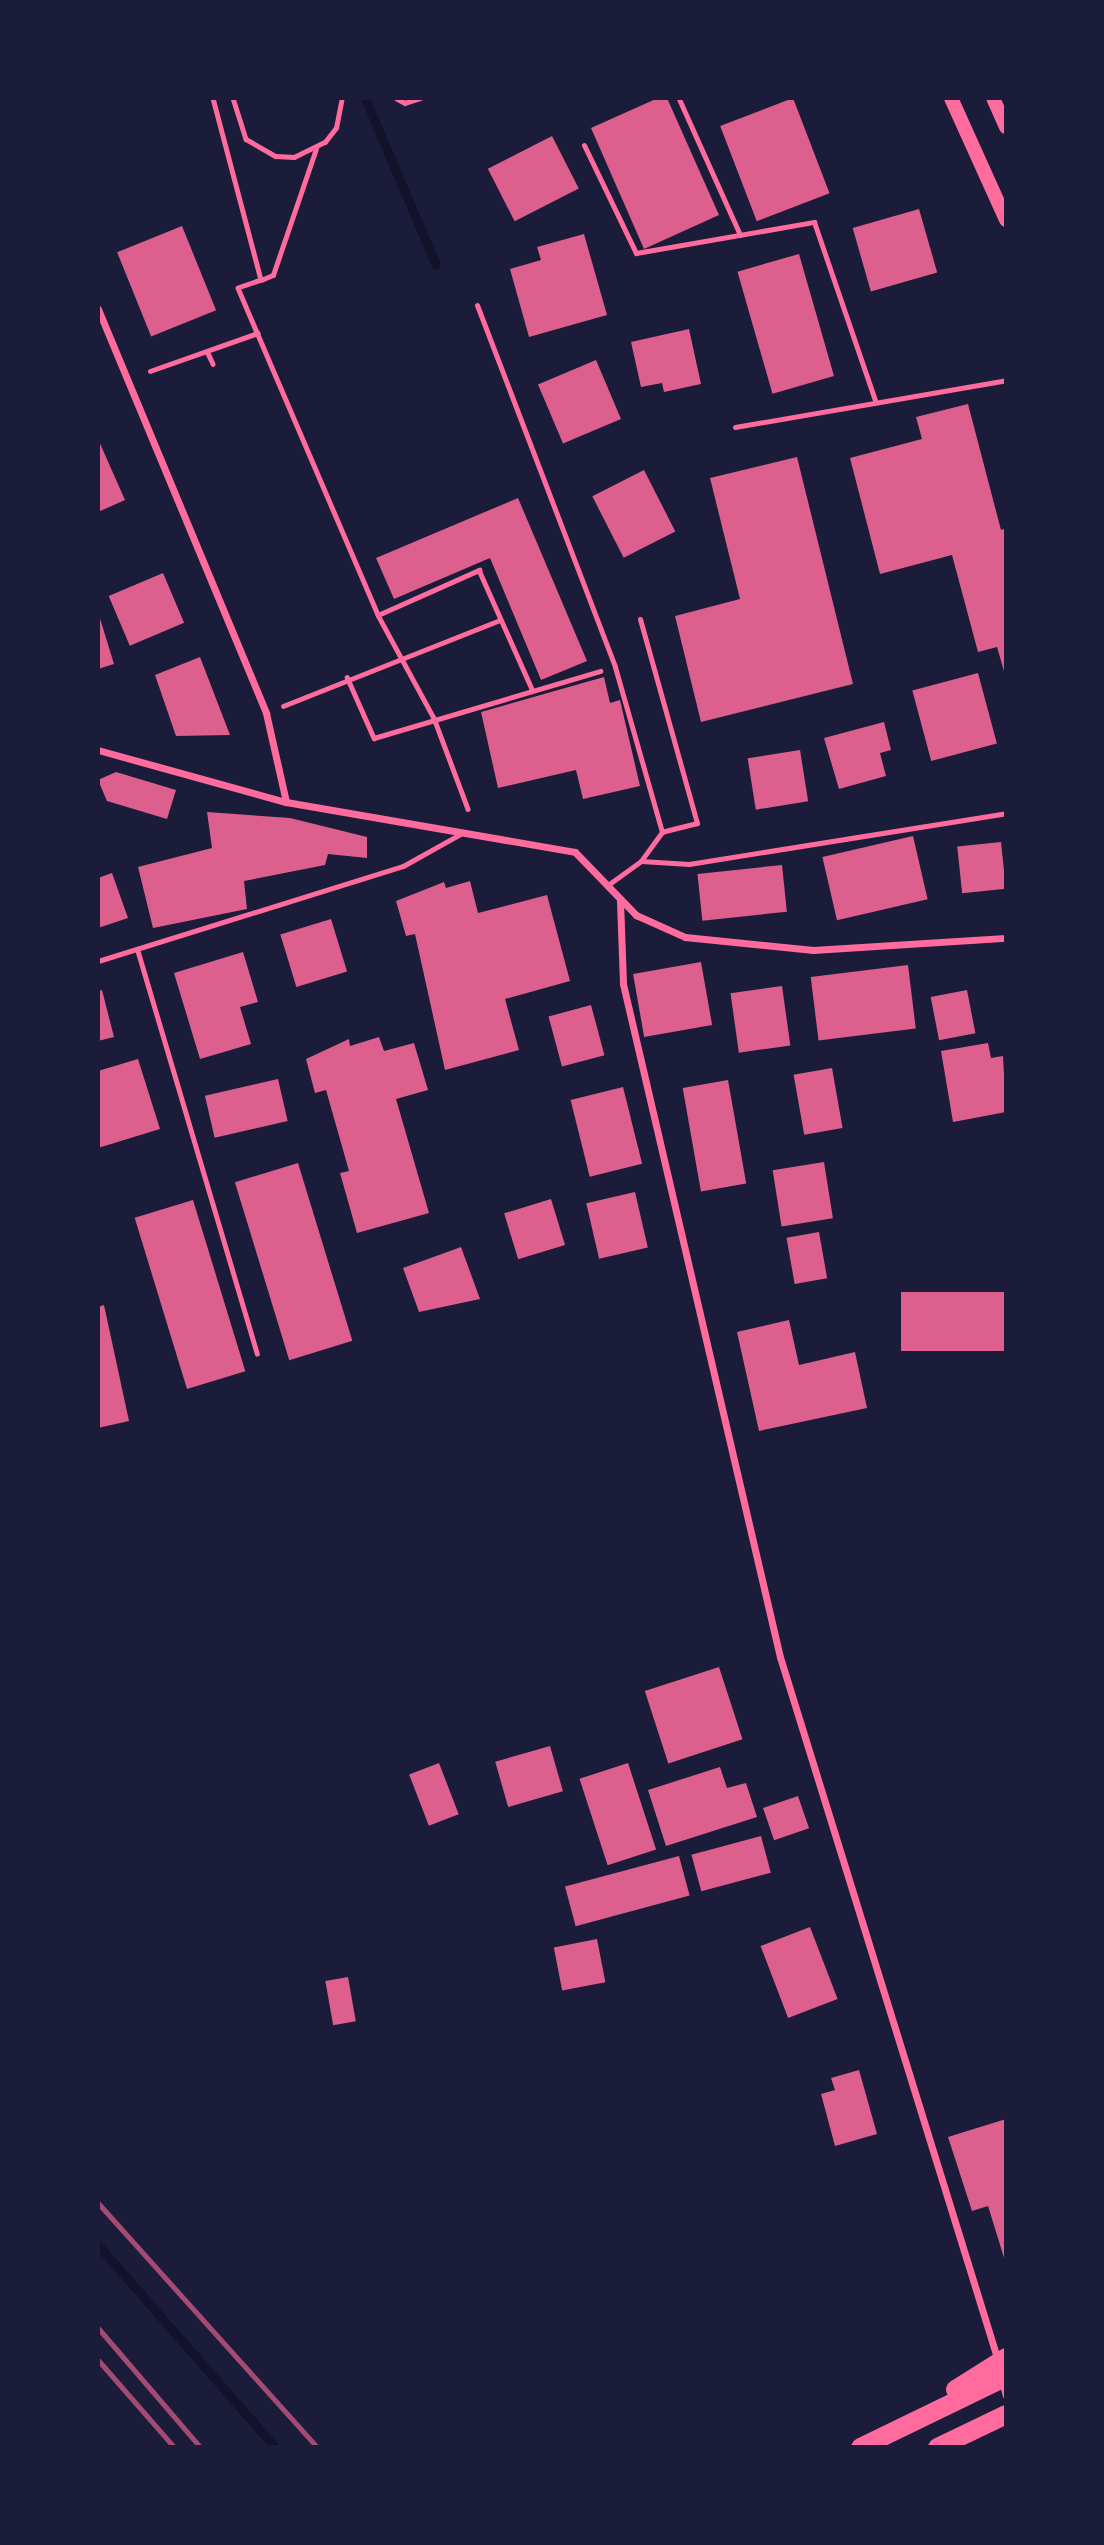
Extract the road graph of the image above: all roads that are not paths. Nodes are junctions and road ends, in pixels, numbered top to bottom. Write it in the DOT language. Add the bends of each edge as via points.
graph roads {
  1 [pos="951,98"];
  2 [pos="993,98"];
  3 [pos="679,99"];
  4 [pos="1006,127"];
  5 [pos="584,145"];
  6 [pos="1006,220"];
  7 [pos="740,235"];
  8 [pos="477,305"];
  9 [pos="98,309"];
  10 [pos="1006,380"];
  11 [pos="875,400"];
  12 [pos="735,427"];
  13 [pos="640,619"];
  14 [pos="98,750"];
  15 [pos="286,803"];
  16 [pos="1006,813"];
  17 [pos="662,832"];
  18 [pos="462,833"];
  19 [pos="641,861"];
  20 [pos="608,886"];
  21 [pos="620,901"];
  22 [pos="1006,938"];
  23 [pos="138,948"];
  24 [pos="98,961"];
  25 [pos="257,1354"];
  26 [pos="1006,2357"];
  27 [pos="1006,2376"];
  28 [pos="1006,2396"];
  29 [pos="1006,2414"];
  30 [pos="1006,2423"];
  31 [pos="867,2444"];
  32 [pos="937,2447"];
  33 [pos="944,2447"];
  1 -- 6 [label="main road"];
  2 -- 4 [label="main road"];
  3 -- 7 [label="lane"];
  5 -- 7 [label="lane" via="636,253"];
  7 -- 11 [label="lane" via="814,222"];
  8 -- 17 [label="lane" via="615,667"];
  9 -- 15 [label="street" via="266,713"];
  10 -- 11 [label="lane"];
  11 -- 12 [label="lane"];
  13 -- 17 [label="lane" via="698,823"];
  14 -- 15 [label="street"];
  15 -- 18 [label="street"];
  16 -- 19 [label="lane" via="689,864"];
  17 -- 19 [label="lane"];
  18 -- 20 [label="street" via="575,852"];
  18 -- 23 [label="lane" via="403,866"];
  19 -- 20 [label="lane"];
  20 -- 21 [label="street"];
  21 -- 22 [label="street" via="685,937 762,947 860,949"];
  21 -- 28 [label="street" via="623,984 780,1657 982,2297"];
  23 -- 24 [label="lane"];
  23 -- 25 [label="lane"];
  26 -- 31 [label="highway"];
  27 -- 31 [label="highway"];
  29 -- 32 [label="highway"];
  30 -- 33 [label="highway"];
}
